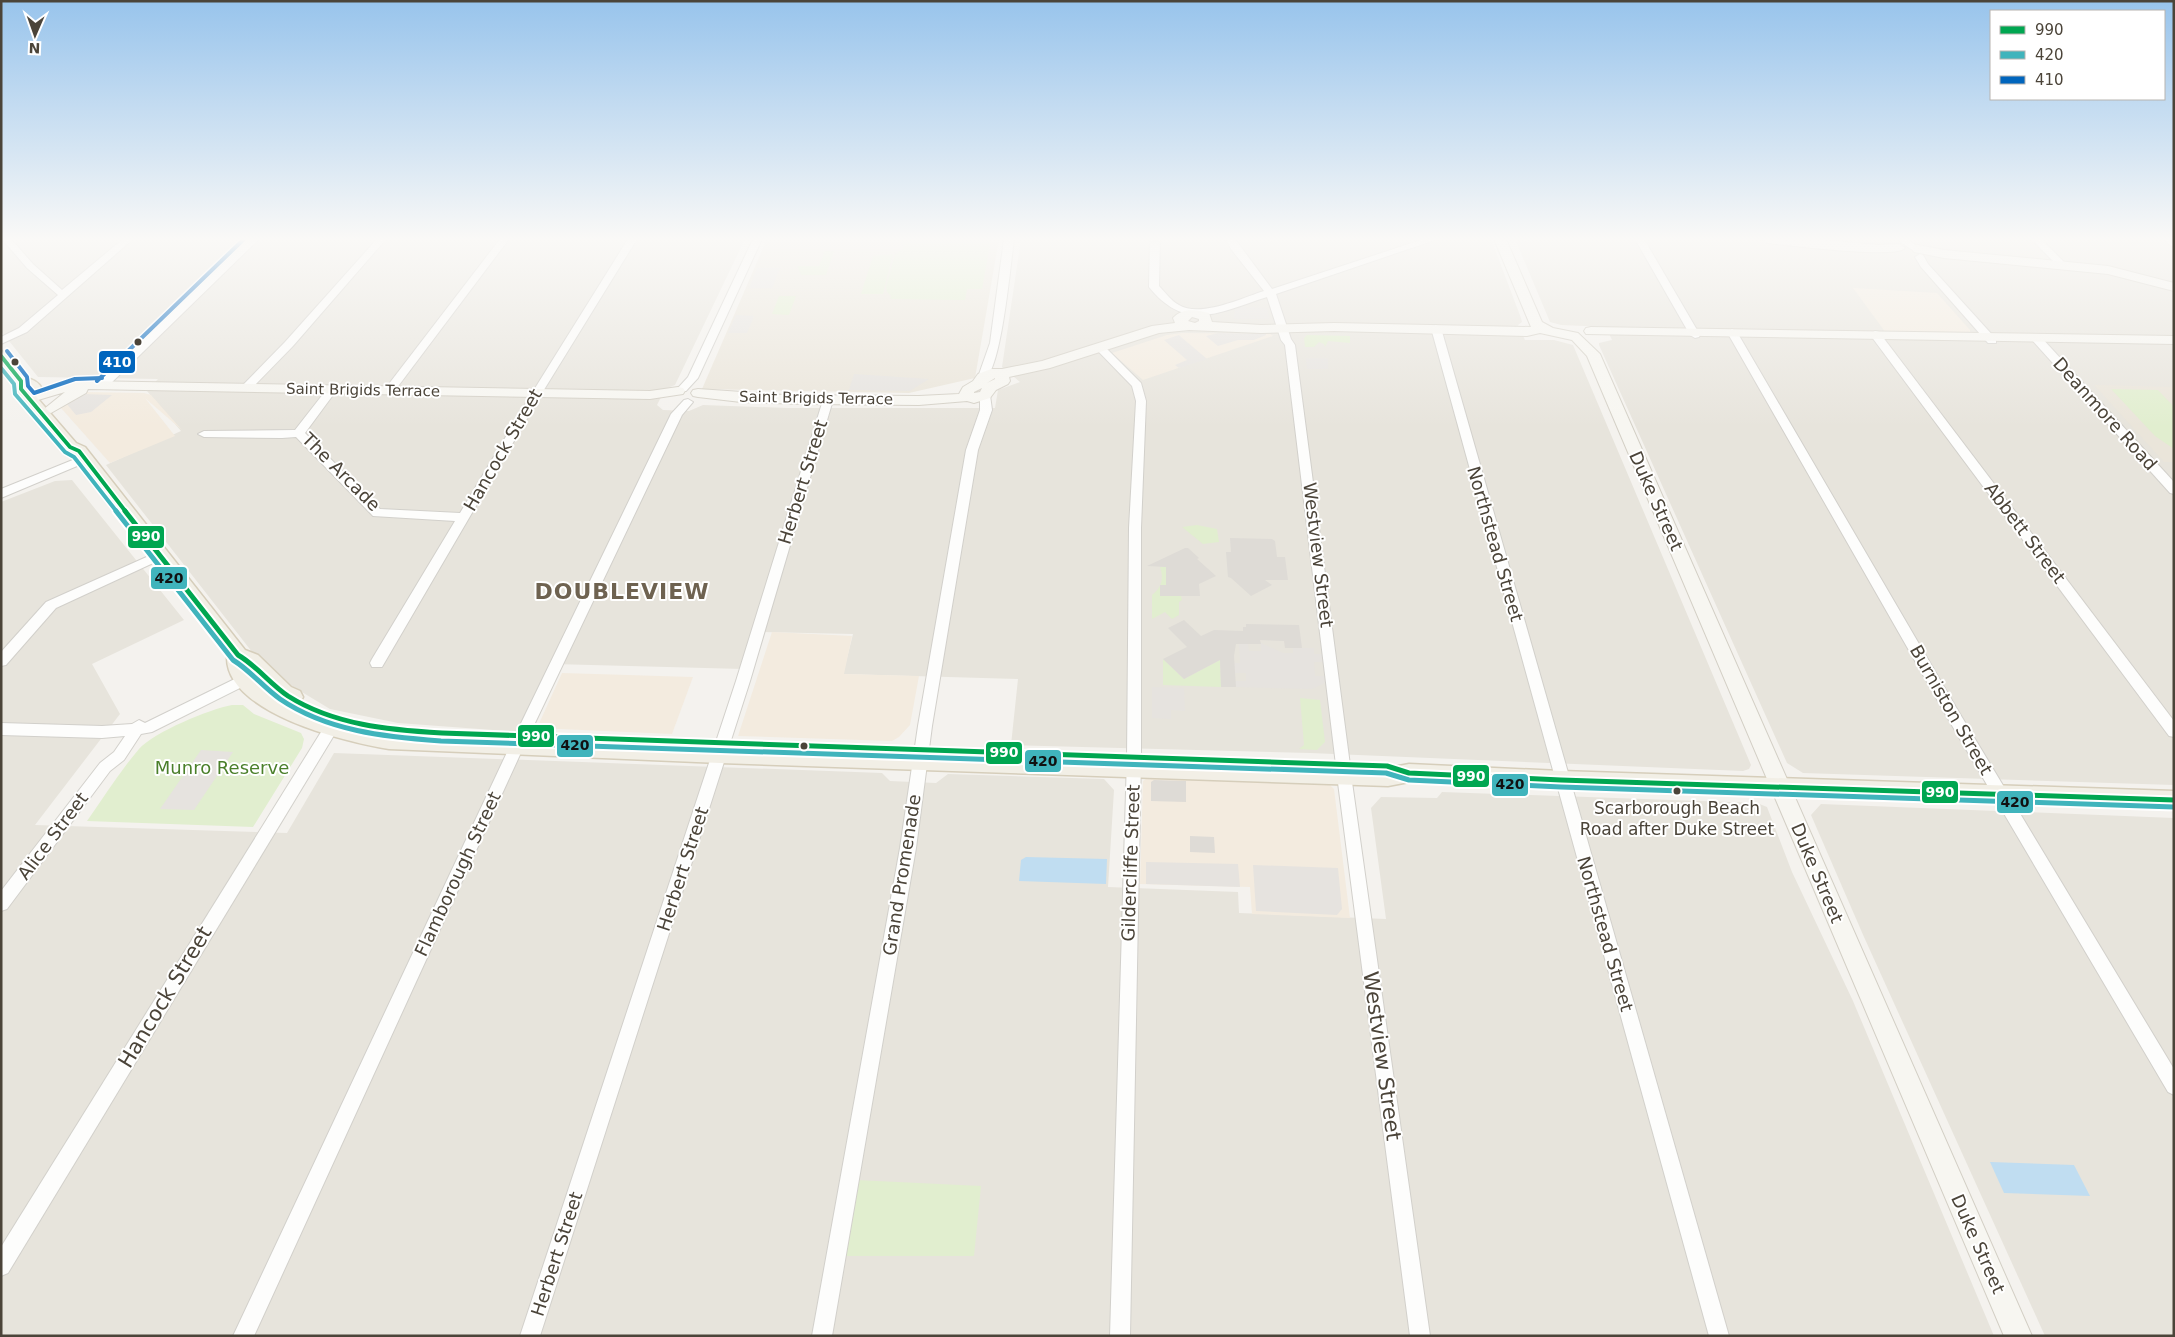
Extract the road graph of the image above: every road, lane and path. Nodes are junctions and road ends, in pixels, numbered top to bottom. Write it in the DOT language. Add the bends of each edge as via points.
graph roads {
  1 [pos="55,301"];
  2 [pos="190,301"];
  3 [pos="327,301"];
  4 [pos="457,301"];
  5 [pos="593,301"];
  6 [pos="729,301"];
  7 [pos="1001,301"];
  8 [pos="1172,301"];
  9 [pos="1241,301"];
  10 [pos="1273,301"];
  11 [pos="1530,301"];
  12 [pos="1531,301"];
  13 [pos="1676,301"];
  14 [pos="1956,301"];
  15 [pos="1192,317"];
  16 [pos="29,324"];
  17 [pos="1541,325"];
  18 [pos="1288,327"];
  19 [pos="1334,327"];
  20 [pos="1436,328"];
  21 [pos="1694,333"];
  22 [pos="1733,334"];
  23 [pos="1,336"];
  24 [pos="1877,337"];
  25 [pos="1586,338"];
  26 [pos="1990,339"];
  27 [pos="2037,339"];
  28 [pos="2174,340"];
  29 [pos="1,341"];
  30 [pos="2174,344"];
  31 [pos="1100,348"];
  32 [pos="1,356"];
  33 [pos="994,373"];
  34 [pos="102,386"];
  35 [pos="246,388"];
  36 [pos="331,391"];
  37 [pos="389,391"];
  38 [pos="536,392"];
  39 [pos="974,395"];
  40 [pos="685,396"];
  41 [pos="828,400"];
  42 [pos="39,401"];
  43 [pos="299,433"];
  44 [pos="204,434"];
  45 [pos="82,455"];
  46 [pos="2174,490"];
  47 [pos="1,494"];
  48 [pos="464,517"];
  49 [pos="160,555"];
  50 [pos="1,661"];
  51 [pos="377,662"];
  52 [pos="248,669"];
  53 [pos="1,721"];
  54 [pos="132,727"];
  55 [pos="331,728"];
  56 [pos="1,729"];
  57 [pos="2174,732"];
  58 [pos="519,741"];
  59 [pos="721,749"];
  60 [pos="921,756"];
  61 [pos="1134,763"];
  62 [pos="1344,770"];
  63 [pos="1561,780"];
  64 [pos="1781,787"];
  65 [pos="2000,794"];
  66 [pos="2174,800"];
  67 [pos="1,904"];
  68 [pos="2174,1086"];
  69 [pos="1,1266"];
  70 [pos="243,1336"];
  71 [pos="530,1336"];
  72 [pos="822,1336"];
  73 [pos="1120,1336"];
  74 [pos="1420,1336"];
  75 [pos="1719,1336"];
  76 [pos="2018,1336"];
  1 -- 16 [label="street"];
  2 -- 34 [label="street"];
  3 -- 35 [label="street"];
  4 -- 37 [label="street"];
  5 -- 38 [label="street, Hancock Street"];
  6 -- 40 [label="street, Flamborough Street"];
  7 -- 33 [label="street" via="993,353"];
  8 -- 15 [label="street"];
  9 -- 15 [label="street"];
  10 -- 18 [label="street, Westview Street" via="1275,313"];
  11 -- 17 [label="street"];
  12 -- 17 [label="street"];
  13 -- 21 [label="street"];
  14 -- 26 [label="street"];
  15 -- 18 [label="street"];
  15 -- 31 [label="street"];
  16 -- 23 [label="street"];
  16 -- 29 [label="street"];
  17 -- 20 [label="street" via="1526,332"];
  17 -- 25 [label="street" via="1549,332"];
  18 -- 19 [label="street"];
  18 -- 62 [label="street, Westview Street" via="1286,340 1290,345"];
  19 -- 20 [label="street"];
  20 -- 63 [label="street, Northstead Street"];
  21 -- 22 [label="street"];
  21 -- 25 [label="street"];
  22 -- 24 [label="street"];
  22 -- 65 [label="street, Burniston Street"];
  24 -- 26 [label="street"];
  24 -- 57 [label="street, Abbett Street"];
  25 -- 64 [label="street, Duke Street"];
  26 -- 27 [label="street"];
  27 -- 28 [label="street"];
  27 -- 30 [label="street"];
  27 -- 46 [label="street, Deanmore Road"];
  31 -- 33 [label="street" via="1045,365 1037,371"];
  31 -- 61 [label="street, Gildercliffe Street" via="1137,384 1141,401 1135,528"];
  32 -- 42 [label="main road" via="21,381 21,389"];
  33 -- 39 [label="street" via="979,384"];
  33 -- 39 [label="street" via="990,387"];
  34 -- 35 [label="street, Saint Brigids Terrace"];
  34 -- 42 [label="street"];
  34 -- 42 [label="street, Saint Brigids Terrace" via="77,386"];
  35 -- 36 [label="street, Saint Brigids Terrace"];
  36 -- 37 [label="street, Saint Brigids Terrace"];
  36 -- 43 [label="street, The Arcade"];
  37 -- 38 [label="street, Saint Brigids Terrace"];
  38 -- 40 [label="street, Saint Brigids Terrace"];
  38 -- 48 [label="street, Hancock Street"];
  39 -- 41 [label="street, Saint Brigids Terrace" via="927,401"];
  39 -- 60 [label="street, Grand Promenade" via="982,415 972,450"];
  40 -- 41 [label="street, Saint Brigids Terrace"];
  40 -- 58 [label="street, Flamborough Street"];
  41 -- 59 [label="street, Herbert Street"];
  42 -- 45 [label="main road" via="70,448"];
  43 -- 44 [label="street"];
  43 -- 48 [label="street, The Arcade" via="377,513"];
  45 -- 47 [label="street"];
  45 -- 49 [label="main road"];
  48 -- 51 [label="street, Hancock Street"];
  49 -- 50 [label="street" via="51,605"];
  49 -- 52 [label="main road"];
  52 -- 54 [label="street" via="159,723"];
  52 -- 55 [label="main road" via="272,701 302,718"];
  52 -- 58 [label="main road" via="312,708 366,725"];
  53 -- 54 [label="street"];
  54 -- 56 [label="street"];
  54 -- 67 [label="street, Alice Street" via="118,756 105,767"];
  55 -- 58 [label="main road" via="389,740"];
  55 -- 69 [label="street, Hancock Street"];
  58 -- 59 [label="main road"];
  58 -- 70 [label="street, Flamborough Street"];
  59 -- 60 [label="main road"];
  59 -- 71 [label="street, Herbert Street"];
  60 -- 61 [label="main road"];
  60 -- 72 [label="street, Grand Promenade" via="907,858"];
  61 -- 62 [label="main road"];
  61 -- 73 [label="street, Gildercliffe Street"];
  62 -- 63 [label="main road" via="1388,777 1409,773"];
  62 -- 74 [label="street, Westview Street"];
  63 -- 64 [label="main road"];
  63 -- 75 [label="street, Northstead Street"];
  64 -- 65 [label="main road"];
  64 -- 76 [label="street, Duke Street"];
  65 -- 66 [label="main road"];
  65 -- 68 [label="street, Burniston Street"];
}
